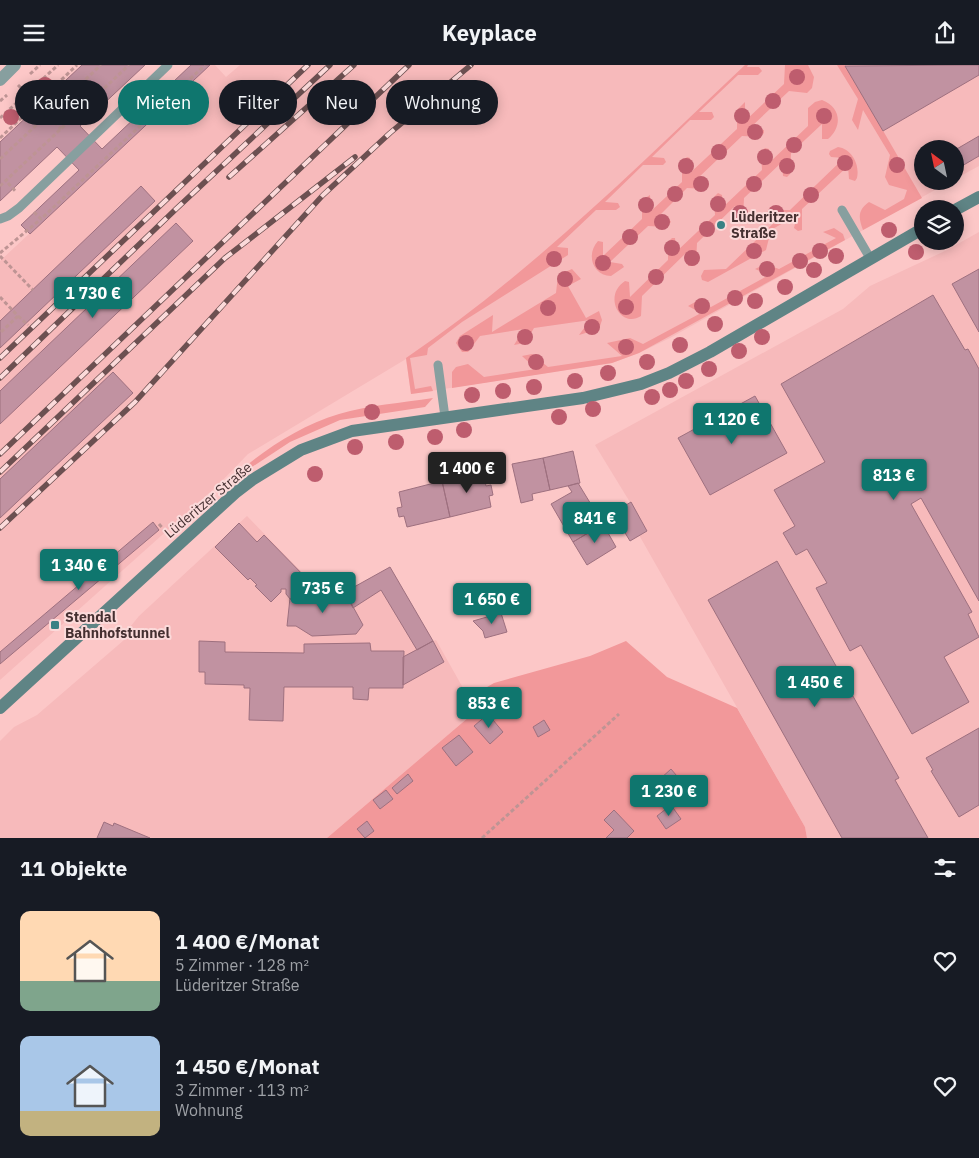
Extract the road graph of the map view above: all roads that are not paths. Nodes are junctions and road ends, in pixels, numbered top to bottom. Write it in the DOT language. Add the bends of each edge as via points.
graph roads {
  1 [pos="16,65"];
  2 [pos="168,65"];
  3 [pos="0,80"];
  4 [pos="979,197"];
  5 [pos="964,205"];
  6 [pos="842,210"];
  7 [pos="0,219"];
  8 [pos="914,233"];
  9 [pos="870,258"];
  10 [pos="438,365"];
  11 [pos="445,417"];
  12 [pos="0,708"];
  1 -- 3 [label="street"];
  2 -- 7 [label="lane" via="25,202 8,217"];
  4 -- 5 [label="main road"];
  6 -- 9 [label="lane"];
  8 -- 9 [label="main road, Lüderitzer Straße"];
  9 -- 11 [label="main road, Lüderitzer Straße" via="710,351 641,384 583,397"];
  10 -- 11 [label="lane"];
  11 -- 12 [label="main road, Lüderitzer Straße" via="372,428 329,439 301,450 252,480"];
}
